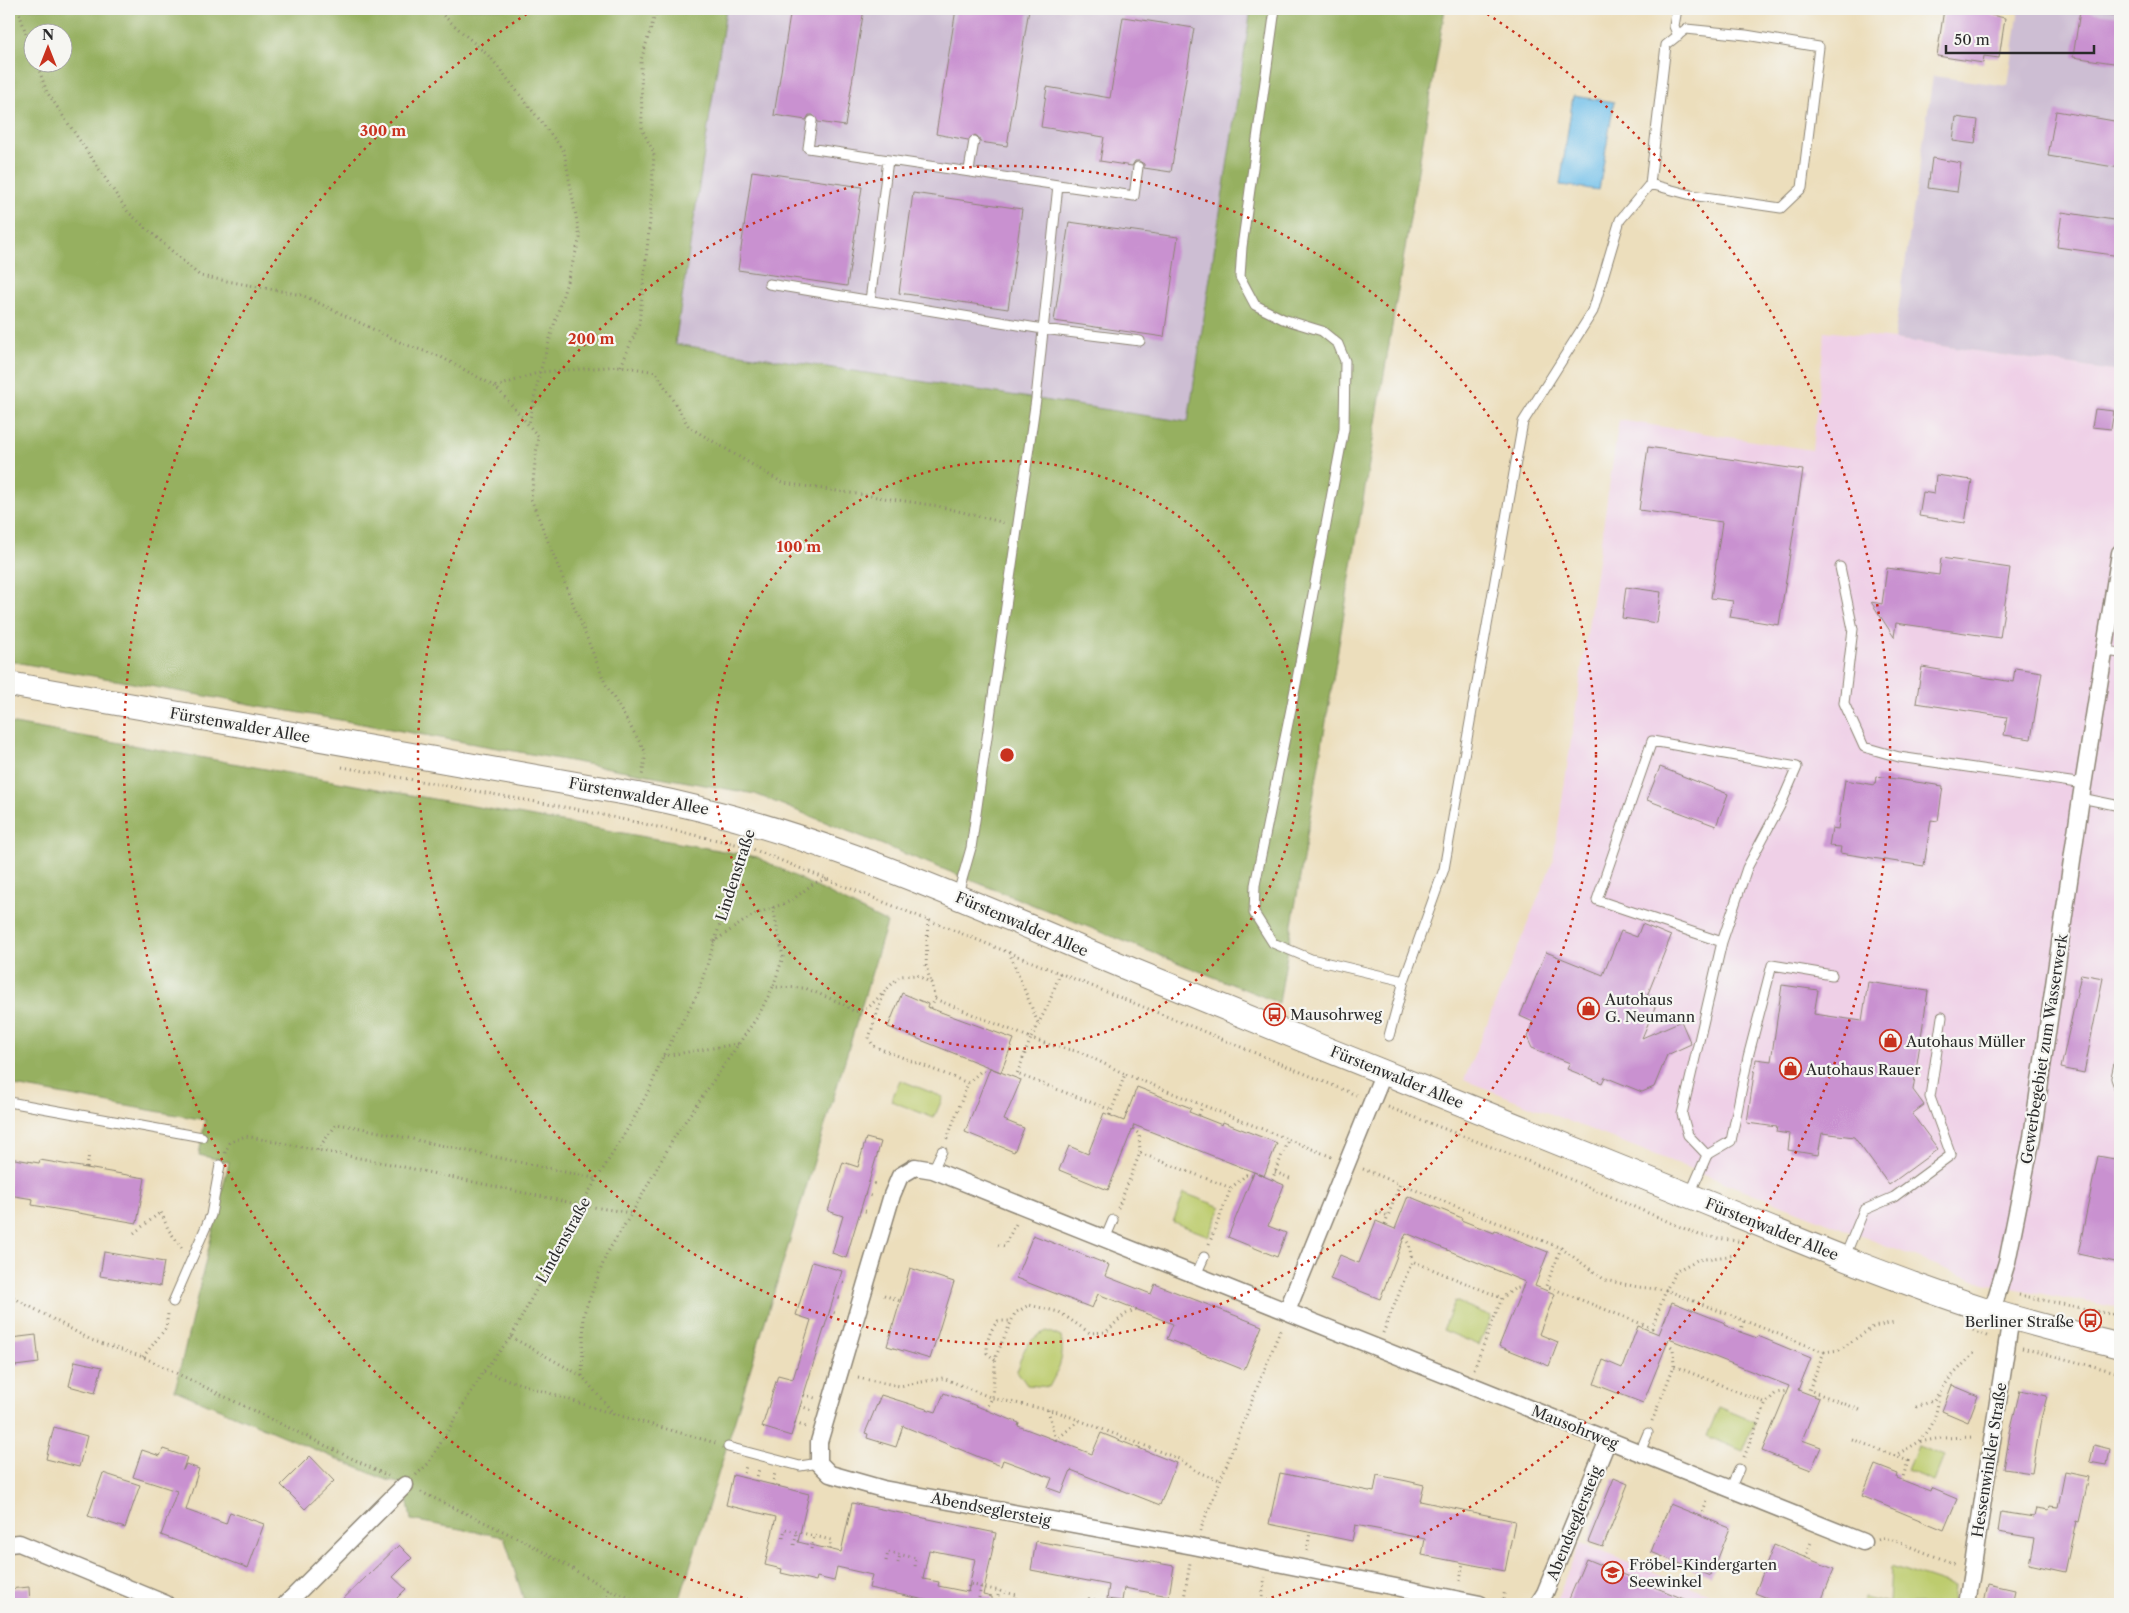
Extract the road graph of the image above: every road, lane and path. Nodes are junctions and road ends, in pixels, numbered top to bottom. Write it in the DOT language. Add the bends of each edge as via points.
graph roads {
  1 [pos="18,9"];
  2 [pos="436,9"];
  3 [pos="657,9"];
  4 [pos="1275,9"];
  5 [pos="1677,9"];
  6 [pos="22,22"];
  7 [pos="1678,36"];
  8 [pos="40,72"];
  9 [pos="812,121"];
  10 [pos="974,141"];
  11 [pos="888,160"];
  12 [pos="1138,167"];
  13 [pos="969,170"];
  14 [pos="1650,184"];
  15 [pos="1058,185"];
  16 [pos="769,284"];
  17 [pos="870,301"];
  18 [pos="1043,329"];
  19 [pos="1140,341"];
  20 [pos="620,366"];
  21 [pos="540,372"];
  22 [pos="496,387"];
  23 [pos="528,425"];
  24 [pos="1018,526"];
  25 [pos="2120,553"];
  26 [pos="1840,567"];
  27 [pos="2113,652"];
  28 [pos="9,684"];
  29 [pos="340,766"];
  30 [pos="642,779"];
  31 [pos="2082,791"];
  32 [pos="2120,806"];
  33 [pos="752,822"];
  34 [pos="745,846"];
  35 [pos="828,879"];
  36 [pos="957,897"];
  37 [pos="773,907"];
  38 [pos="928,920"];
  39 [pos="713,942"];
  40 [pos="1722,942"];
  41 [pos="1009,952"];
  42 [pos="1060,973"];
  43 [pos="1832,975"];
  44 [pos="1404,981"];
  45 [pos="931,983"];
  46 [pos="774,986"];
  47 [pos="884,993"];
  48 [pos="935,999"];
  49 [pos="931,1008"];
  50 [pos="1942,1017"];
  51 [pos="1038,1023"];
  52 [pos="1388,1036"];
  53 [pos="1032,1038"];
  54 [pos="739,1044"];
  55 [pos="663,1056"];
  56 [pos="2120,1059"];
  57 [pos="1384,1072"];
  58 [pos="988,1073"];
  59 [pos="1124,1074"];
  60 [pos="1312,1077"];
  61 [pos="968,1083"];
  62 [pos="2120,1090"];
  63 [pos="9,1102"];
  64 [pos="1202,1106"];
  65 [pos="1111,1110"];
  66 [pos="1110,1115"];
  67 [pos="1199,1115"];
  68 [pos="1132,1129"];
  69 [pos="1444,1129"];
  70 [pos="202,1137"];
  71 [pos="1288,1140"];
  72 [pos="317,1150"];
  73 [pos="942,1151"];
  74 [pos="1140,1152"];
  75 [pos="90,1153"];
  76 [pos="1707,1155"];
  77 [pos="1332,1158"];
  78 [pos="220,1165"];
  79 [pos="87,1168"];
  80 [pos="1360,1168"];
  81 [pos="933,1170"];
  82 [pos="1276,1172"];
  83 [pos="1252,1176"];
  84 [pos="598,1179"];
  85 [pos="1292,1179"];
  86 [pos="1272,1180"];
  87 [pos="1400,1184"];
  88 [pos="1231,1188"];
  89 [pos="1689,1195"];
  90 [pos="581,1205"];
  91 [pos="1376,1211"];
  92 [pos="632,1213"];
  93 [pos="1388,1216"];
  94 [pos="1019,1217"];
  95 [pos="1113,1220"];
  96 [pos="1385,1225"];
  97 [pos="134,1233"];
  98 [pos="1699,1235"];
  99 [pos="1404,1238"];
  100 [pos="1105,1239"];
  101 [pos="998,1244"];
  102 [pos="1562,1248"];
  103 [pos="1736,1255"];
  104 [pos="1204,1257"];
  105 [pos="1844,1258"];
  106 [pos="191,1260"];
  107 [pos="1412,1261"];
  108 [pos="1196,1275"];
  109 [pos="1523,1287"];
  110 [pos="1666,1290"];
  111 [pos="9,1295"];
  112 [pos="884,1295"];
  113 [pos="1502,1298"];
  114 [pos="900,1300"];
  115 [pos="172,1302"];
  116 [pos="2001,1306"];
  117 [pos="1136,1309"];
  118 [pos="2120,1316"];
  119 [pos="1285,1317"];
  120 [pos="1011,1321"];
  121 [pos="1744,1321"];
  122 [pos="1895,1324"];
  123 [pos="1740,1332"];
  124 [pos="511,1337"];
  125 [pos="1667,1343"];
  126 [pos="2007,1344"];
  127 [pos="2120,1346"];
  128 [pos="1377,1347"];
  129 [pos="1824,1352"];
  130 [pos="1974,1353"];
  131 [pos="142,1356"];
  132 [pos="996,1361"];
  133 [pos="1674,1366"];
  134 [pos="483,1372"];
  135 [pos="2120,1373"];
  136 [pos="582,1376"];
  137 [pos="858,1378"];
  138 [pos="1469,1384"];
  139 [pos="1787,1391"];
  140 [pos="1940,1391"];
  141 [pos="992,1398"];
  142 [pos="1766,1403"];
  143 [pos="1916,1407"];
  144 [pos="986,1410"];
  145 [pos="1048,1410"];
  146 [pos="1863,1411"];
  147 [pos="614,1414"];
  148 [pos="1080,1420"];
  149 [pos="1648,1433"];
  150 [pos="1993,1438"];
  151 [pos="1852,1439"];
  152 [pos="1608,1440"];
  153 [pos="1919,1442"];
  154 [pos="728,1447"];
  155 [pos="1640,1452"];
  156 [pos="1894,1456"];
  157 [pos="819,1463"];
  158 [pos="1739,1469"];
  159 [pos="1220,1480"];
  160 [pos="1902,1480"];
  161 [pos="405,1485"];
  162 [pos="1730,1489"];
  163 [pos="1709,1494"];
  164 [pos="1701,1516"];
  165 [pos="797,1532"];
  166 [pos="1310,1532"];
  167 [pos="1814,1534"];
  168 [pos="814,1536"];
  169 [pos="783,1538"];
  170 [pos="1863,1542"];
  171 [pos="9,1544"];
  172 [pos="794,1545"];
  173 [pos="1193,1546"];
  174 [pos="812,1549"];
  175 [pos="830,1549"];
  176 [pos="1307,1551"];
  177 [pos="900,1555"];
  178 [pos="1805,1558"];
  179 [pos="886,1561"];
  180 [pos="1463,1563"];
  181 [pos="898,1564"];
  182 [pos="1955,1564"];
  183 [pos="915,1567"];
  184 [pos="1266,1572"];
  185 [pos="1460,1581"];
  186 [pos="981,1587"];
  187 [pos="608,1590"];
  188 [pos="1506,1590"];
  189 [pos="999,1591"];
  190 [pos="968,1592"];
  191 [pos="1262,1597"];
  192 [pos="979,1598"];
  193 [pos="1016,1601"];
  194 [pos="997,1602"];
  195 [pos="1102,1603"];
  196 [pos="166,1604"];
  197 [pos="286,1604"];
  198 [pos="613,1604"];
  199 [pos="646,1604"];
  200 [pos="1088,1604"];
  201 [pos="1118,1604"];
  202 [pos="1182,1604"];
  203 [pos="1480,1604"];
  204 [pos="1502,1604"];
  205 [pos="1538,1604"];
  206 [pos="1967,1604"];
  1 -- 6 [label="path"];
  2 -- 21 [label="path" via="491,58 564,152 580,238"];
  3 -- 20 [label="path" via="641,60 642,129 654,153 650,221 638,324"];
  4 -- 44 [label="lane" via="1240,277 1255,305 1283,320 1322,331 1338,344 1344,361 1344,429 1255,885 1254,914 1273,943 1311,959"];
  5 -- 7 [label="lane" via="1674,26"];
  7 -- 14 [label="lane" via="1666,45"];
  7 -- 14 [label="lane" via="1686,29 1819,47 1802,188 1781,208 1691,195"];
  8 -- 22 [label="path" via="47,92 128,212 200,276 302,295 404,344 441,357"];
  9 -- 11 [label="lane" via="808,148"];
  10 -- 13 [label="lane"];
  11 -- 13 [label="lane"];
  11 -- 17 [label="lane"];
  12 -- 15 [label="lane" via="1134,196"];
  13 -- 15 [label="lane"];
  14 -- 44 [label="lane" via="1620,220 1593,311 1523,422 1444,869"];
  15 -- 18 [label="lane"];
  16 -- 17 [label="lane"];
  17 -- 18 [label="lane"];
  18 -- 19 [label="lane"];
  18 -- 24 [label="lane"];
  20 -- 21 [label="path"];
  20 -- 24 [label="path" via="656,372 689,427 783,483 938,506"];
  21 -- 22 [label="path"];
  21 -- 23 [label="path"];
  22 -- 23 [label="path"];
  23 -- 30 [label="path" via="538,436 531,499 605,683 646,753"];
  24 -- 36 [label="lane" via="971,848"];
  25 -- 27 [label="street, Gewerbegebiet zum Wasserwerk"];
  26 -- 31 [label="lane" via="1853,629 1844,703 1864,747 1899,757"];
  27 -- 31 [label="street, Gewerbegebiet zum Wasserwerk"];
  28 -- 33 [label="main road, Fürstenwalder Allee" via="638,795"];
  29 -- 34 [label="path" via="575,809"];
  31 -- 32 [label="lane"];
  31 -- 116 [label="street, Gewerbegebiet zum Wasserwerk" via="2032,1137"];
  33 -- 34 [label="path, Lindenstraße"];
  33 -- 36 [label="main road, Fürstenwalder Allee" via="836,850"];
  34 -- 35 [label="path"];
  34 -- 39 [label="path, Lindenstraße"];
  35 -- 37 [label="path" via="814,883 791,901"];
  35 -- 38 [label="path"];
  36 -- 57 [label="main road, Fürstenwalder Allee"];
  37 -- 39 [label="path" via="753,915"];
  37 -- 46 [label="path" via="783,957"];
  38 -- 41 [label="path"];
  38 -- 45 [label="path" via="926,966"];
  39 -- 55 [label="path, Lindenstraße" via="698,993"];
  40 -- 40 [label="lane" via="1597,900 1652,741 1797,767 1748,868"];
  40 -- 76 [label="lane" via="1682,1114 1688,1134"];
  41 -- 42 [label="path"];
  41 -- 51 [label="path"];
  42 -- 51 [label="path"];
  42 -- 60 [label="path"];
  43 -- 76 [label="lane" via="1772,965 1748,1057 1731,1141"];
  44 -- 52 [label="lane"];
  45 -- 47 [label="path" via="917,975 900,976"];
  45 -- 48 [label="path"];
  46 -- 47 [label="path" via="805,988 855,1012 869,1007"];
  46 -- 54 [label="path"];
  47 -- 61 [label="path" via="868,1038 873,1046"];
  48 -- 49 [label="path"];
  48 -- 53 [label="path"];
  50 -- 105 [label="lane" via="1930,1097 1951,1155 1894,1197 1864,1210"];
  51 -- 53 [label="path"];
  53 -- 59 [label="path" via="1080,1052"];
  53 -- 65 [label="path" via="1016,1076"];
  54 -- 55 [label="path"];
  54 -- 92 [label="path" via="675,1136"];
  55 -- 84 [label="path, Lindenstraße" via="651,1086"];
  56 -- 62 [label="lane" via="2116,1078"];
  57 -- 89 [label="main road, Fürstenwalder Allee"];
  57 -- 119 [label="street"];
  58 -- 61 [label="path" via="981,1071"];
  59 -- 64 [label="path"];
  59 -- 65 [label="path"];
  61 -- 73 [label="path"];
  63 -- 70 [label="lane"];
  64 -- 67 [label="path"];
  64 -- 71 [label="path"];
  65 -- 66 [label="path"];
  68 -- 74 [label="path" via="1139,1134"];
  69 -- 98 [label="path" via="1536,1164"];
  71 -- 77 [label="path"];
  71 -- 82 [label="path"];
  72 -- 78 [label="path" via="245,1136 229,1143"];
  72 -- 84 [label="path" via="338,1124"];
  72 -- 90 [label="path"];
  73 -- 81 [label="lane"];
  74 -- 88 [label="path"];
  74 -- 95 [label="path"];
  75 -- 79 [label="path"];
  76 -- 89 [label="lane"];
  78 -- 106 [label="lane" via="211,1215"];
  80 -- 87 [label="path"];
  81 -- 100 [label="street, Mausohrweg"];
  81 -- 157 [label="street, Mausohrweg" via="915,1167 900,1176 892,1195 819,1442"];
  82 -- 85 [label="path"];
  82 -- 86 [label="path"];
  83 -- 88 [label="path" via="1246,1175"];
  84 -- 90 [label="path, Lindenstraße"];
  87 -- 93 [label="path"];
  87 -- 102 [label="path"];
  88 -- 104 [label="path"];
  89 -- 105 [label="main road, Fürstenwalder Allee"];
  90 -- 92 [label="path"];
  90 -- 124 [label="path, Lindenstraße"];
  91 -- 93 [label="path"];
  92 -- 136 [label="path" via="607,1253 584,1313"];
  93 -- 96 [label="path"];
  94 -- 101 [label="path" via="1004,1246"];
  95 -- 100 [label="lane"];
  97 -- 106 [label="path" via="161,1212 168,1229"];
  99 -- 107 [label="path" via="1409,1244"];
  100 -- 108 [label="street, Mausohrweg"];
  102 -- 110 [label="path" via="1604,1280"];
  102 -- 110 [label="path" via="1546,1288 1651,1330"];
  103 -- 110 [label="path" via="1697,1260 1676,1271"];
  104 -- 108 [label="lane"];
  105 -- 116 [label="main road, Fürstenwalder Allee"];
  106 -- 115 [label="lane"];
  107 -- 113 [label="path"];
  107 -- 128 [label="path"];
  108 -- 119 [label="street, Mausohrweg"];
  109 -- 113 [label="path"];
  110 -- 121 [label="path"];
  111 -- 131 [label="path" via="91,1340"];
  112 -- 114 [label="path"];
  113 -- 138 [label="path"];
  115 -- 131 [label="path" via="166,1328"];
  116 -- 118 [label="path"];
  116 -- 126 [label="street, Hessenwinkler Straße"];
  116 -- 127 [label="main road"];
  117 -- 120 [label="path" via="1124,1315 1106,1332 1090,1333 1059,1312 1029,1306 1015,1313"];
  119 -- 128 [label="street, Mausohrweg"];
  119 -- 159 [label="path"];
  120 -- 132 [label="path"];
  120 -- 132 [label="path" via="998,1321 991,1328 987,1353"];
  121 -- 123 [label="path"];
  121 -- 129 [label="path"];
  122 -- 129 [label="path" via="1872,1327 1839,1350"];
  124 -- 134 [label="path, Lindenstraße"];
  124 -- 136 [label="path"];
  125 -- 133 [label="path" via="1673,1348"];
  126 -- 135 [label="path"];
  126 -- 150 [label="street, Hessenwinkler Straße"];
  128 -- 138 [label="street, Mausohrweg"];
  129 -- 146 [label="path" via="1808,1392"];
  130 -- 140 [label="path"];
  131 -- 161 [label="path"];
  132 -- 141 [label="path"];
  133 -- 142 [label="path"];
  133 -- 149 [label="path"];
  134 -- 147 [label="path"];
  134 -- 161 [label="path, Lindenstraße" via="428,1464"];
  136 -- 147 [label="path"];
  137 -- 141 [label="path" via="900,1386 943,1378"];
  138 -- 152 [label="street, Mausohrweg"];
  139 -- 142 [label="path" via="1776,1393"];
  140 -- 143 [label="path" via="1933,1401"];
  140 -- 153 [label="path" via="1938,1411"];
  141 -- 144 [label="path"];
  141 -- 145 [label="path"];
  142 -- 158 [label="path"];
  145 -- 148 [label="path"];
  145 -- 148 [label="path" via="1056,1440"];
  147 -- 154 [label="path"];
  148 -- 159 [label="path" via="1179,1459 1200,1473"];
  149 -- 155 [label="lane"];
  150 -- 153 [label="path" via="1941,1438"];
  150 -- 206 [label="street, Hessenwinkler Straße"];
  151 -- 156 [label="path"];
  152 -- 155 [label="street, Mausohrweg"];
  152 -- 205 [label="street, Abendseglersteig"];
  153 -- 156 [label="path"];
  154 -- 157 [label="lane" via="800,1466"];
  155 -- 162 [label="street, Mausohrweg"];
  156 -- 160 [label="path" via="1908,1461"];
  157 -- 173 [label="street, Abendseglersteig" via="830,1474 883,1489"];
  158 -- 162 [label="lane"];
  159 -- 173 [label="path"];
  161 -- 187 [label="path" via="526,1542"];
  161 -- 197 [label="street"];
  162 -- 170 [label="street, Mausohrweg"];
  163 -- 164 [label="path"];
  165 -- 168 [label="path"];
  165 -- 169 [label="path" via="785,1530"];
  165 -- 172 [label="path"];
  166 -- 176 [label="path"];
  167 -- 178 [label="path"];
  168 -- 174 [label="path"];
  168 -- 175 [label="path" via="831,1540"];
  170 -- 182 [label="path" via="1885,1537"];
  171 -- 196 [label="street" via="19,1542"];
  173 -- 202 [label="path"];
  173 -- 203 [label="street, Abendseglersteig"];
  177 -- 179 [label="path" via="888,1552"];
  177 -- 181 [label="path"];
  177 -- 183 [label="path" via="916,1558"];
  180 -- 185 [label="path"];
  184 -- 191 [label="path"];
  186 -- 189 [label="path"];
  186 -- 190 [label="path" via="969,1584"];
  186 -- 192 [label="path"];
  187 -- 198 [label="path" via="608,1598"];
  187 -- 199 [label="path"];
  188 -- 204 [label="path"];
  189 -- 193 [label="path" via="1017,1595"];
  189 -- 194 [label="path"];
  195 -- 200 [label="path" via="1089,1599"];
  195 -- 201 [label="path"];
}
